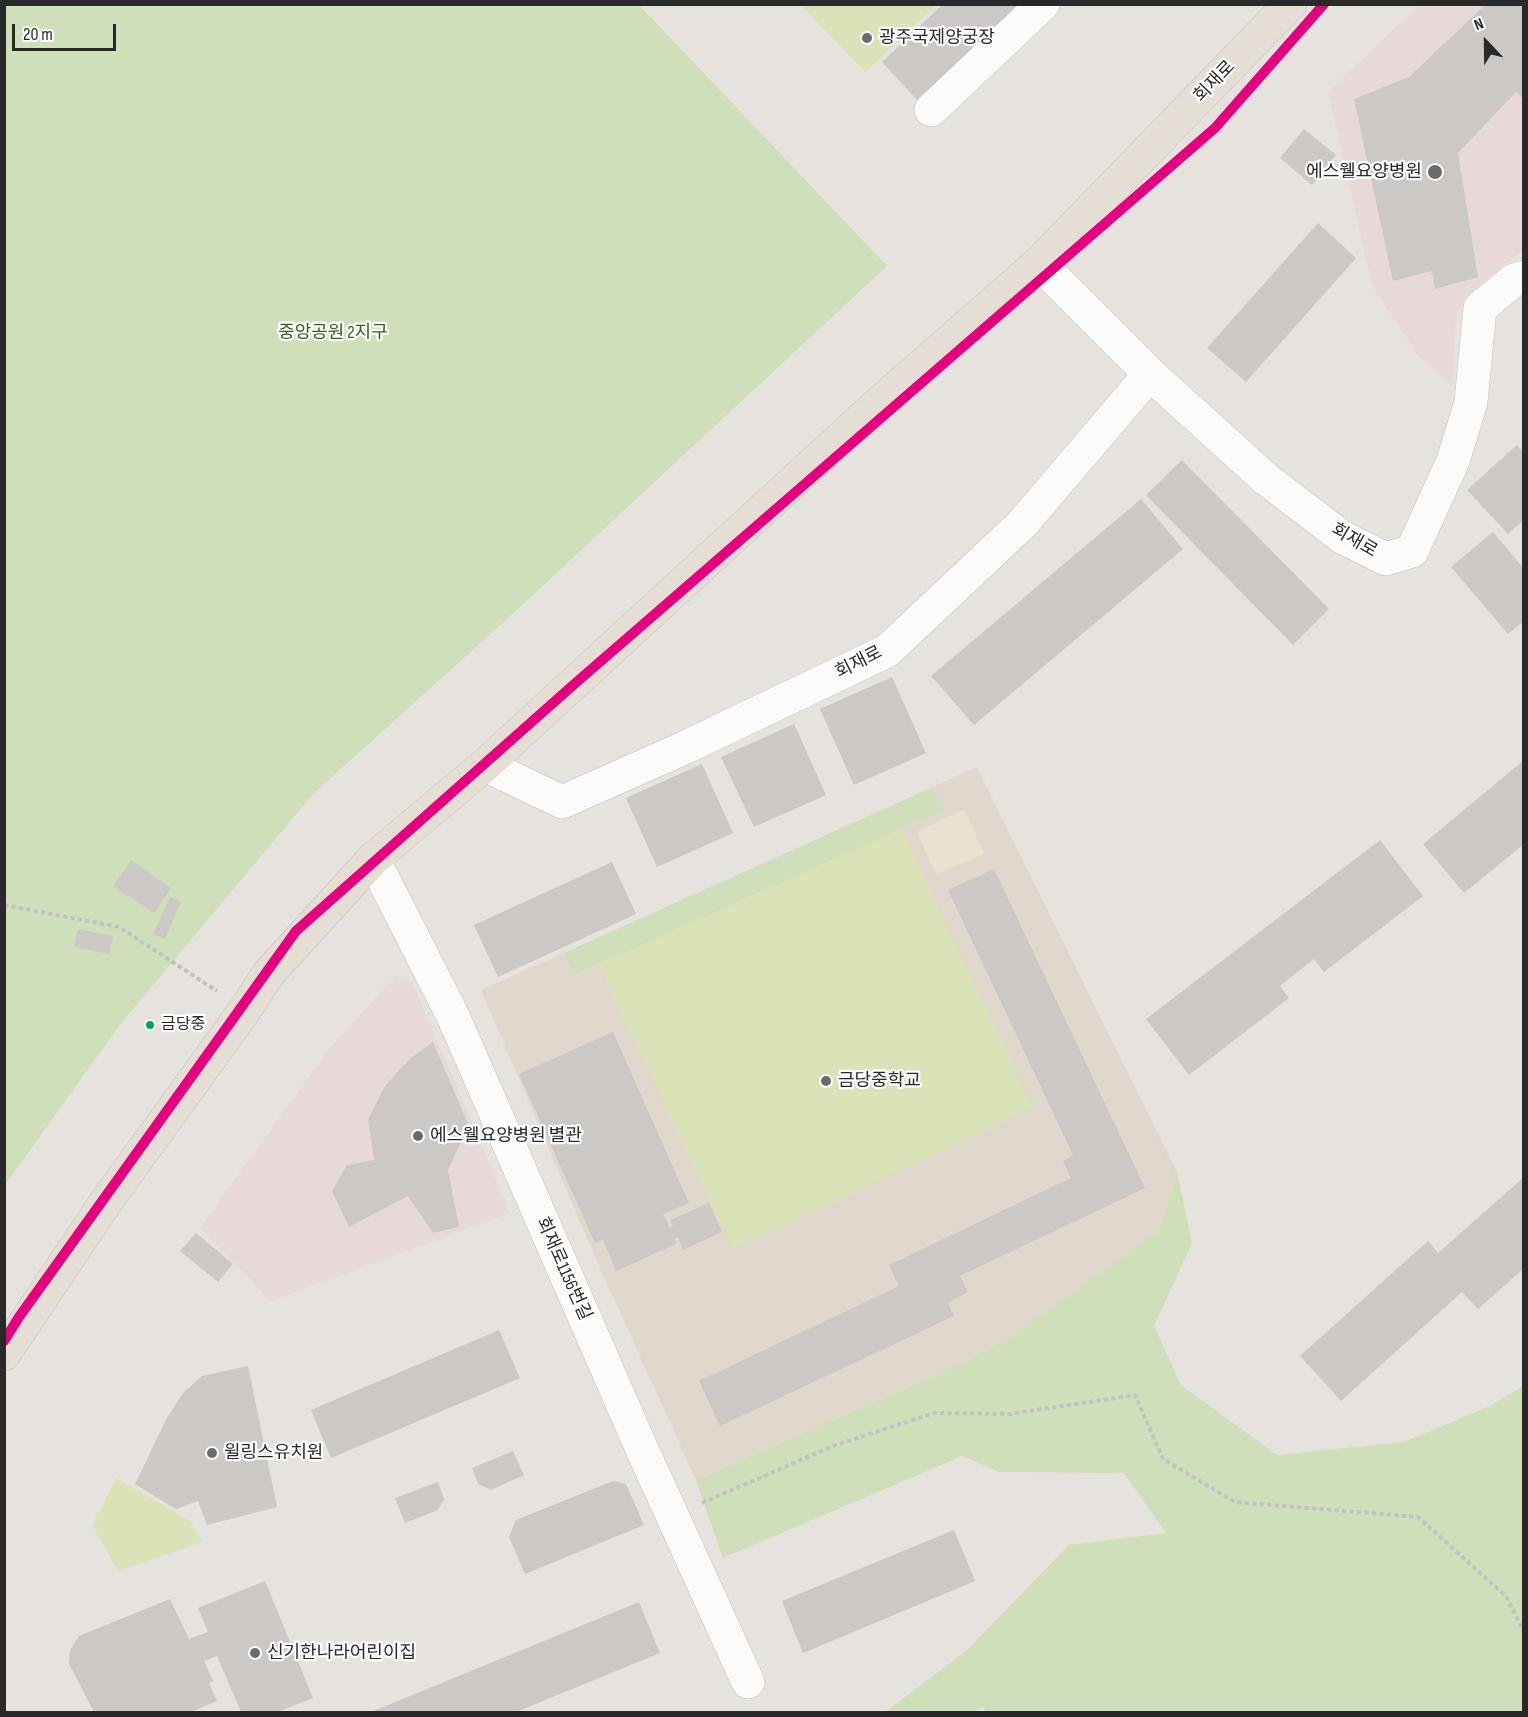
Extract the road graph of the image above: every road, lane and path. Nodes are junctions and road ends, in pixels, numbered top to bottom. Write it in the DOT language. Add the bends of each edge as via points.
graph roads {
  1 [pos="1043,4"];
  2 [pos="1290,4"];
  3 [pos="931,110"];
  4 [pos="1039,262"];
  5 [pos="1524,277"];
  6 [pos="1150,374"];
  7 [pos="485,765"];
  8 [pos="373,859"];
  9 [pos="4,905"];
  10 [pos="245,1010"];
  11 [pos="4,1354"];
  12 [pos="672,1516"];
  13 [pos="1524,1632"];
  14 [pos="748,1682"];
  1 -- 3 [label="street"];
  2 -- 4 [label="main road, 회재로"];
  4 -- 6 [label="street, 회재로"];
  4 -- 7 [label="main road, 회재로" via="879,403"];
  5 -- 6 [label="street, 회재로" via="1514,280 1480,308 1471,402 1453,461 1412,551 1386,559 1342,537 1266,479"];
  6 -- 7 [label="street, 회재로" via="1022,524 886,651 562,802"];
  7 -- 8 [label="main road, 회재로"];
  8 -- 10 [label="main road, 회재로" via="269,973"];
  8 -- 12 [label="street, 회재로1156번길" via="453,1016"];
  9 -- 10 [label="path" via="119,927"];
  10 -- 11 [label="main road, 회재로" via="108,1199"];
  12 -- 13 [label="path" via="833,1446 934,1413 1010,1414 1136,1395 1163,1459 1235,1502 1418,1517 1506,1596"];
  12 -- 14 [label="street, 회재로1156번길"];
}
